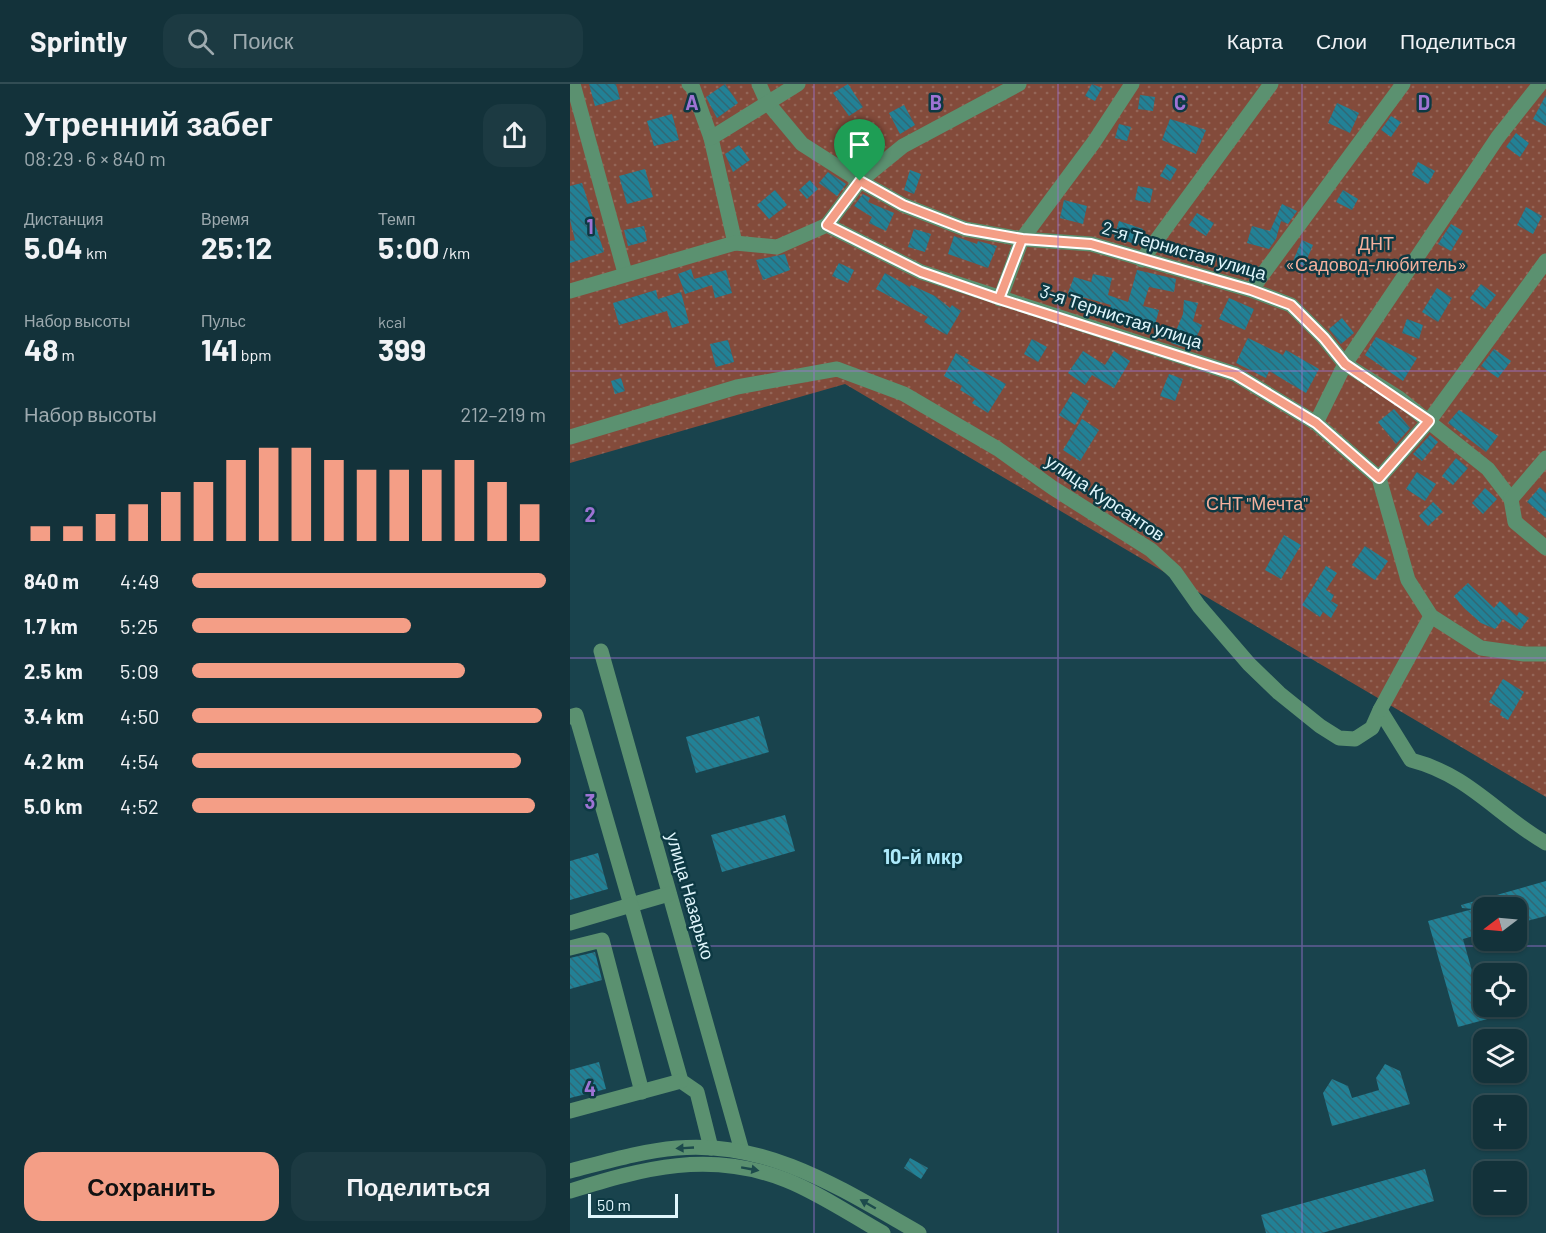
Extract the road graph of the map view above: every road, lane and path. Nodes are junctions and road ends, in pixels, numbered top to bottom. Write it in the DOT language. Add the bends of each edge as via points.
graph roads {
  1 [pos="571,84"];
  2 [pos="689,84"];
  3 [pos="759,84"];
  4 [pos="798,84"];
  5 [pos="1019,84"];
  6 [pos="1132,84"];
  7 [pos="1271,84"];
  8 [pos="1403,84"];
  9 [pos="1540,84"];
  10 [pos="767,102"];
  11 [pos="711,138"];
  12 [pos="860,181"];
  13 [pos="827,225"];
  14 [pos="1022,239"];
  15 [pos="735,243"];
  16 [pos="1142,260"];
  17 [pos="1546,261"];
  18 [pos="625,273"];
  19 [pos="1251,290"];
  20 [pos="570,291"];
  21 [pos="999,299"];
  22 [pos="1345,364"];
  23 [pos="1429,421"];
  24 [pos="1316,423"];
  25 [pos="570,437"];
  26 [pos="1546,458"];
  27 [pos="1379,478"];
  28 [pos="1511,499"];
  29 [pos="1546,548"];
  30 [pos="1431,616"];
  31 [pos="601,651"];
  32 [pos="1546,654"];
  33 [pos="1380,710"];
  34 [pos="570,717"];
  35 [pos="1546,843"];
  36 [pos="669,894"];
  37 [pos="631,905"];
  38 [pos="570,923"];
  39 [pos="570,948"];
  40 [pos="681,1081"];
  41 [pos="642,1092"];
  42 [pos="570,1111"];
  43 [pos="711,1148"];
  44 [pos="742,1151"];
  45 [pos="570,1171"];
  46 [pos="570,1191"];
  47 [pos="883,1233"];
  48 [pos="919,1233"];
  1 -- 18 [label="street"];
  2 -- 11 [label="street"];
  3 -- 10 [label="street, 2-я Тернистая улица"];
  4 -- 10 [label="street"];
  5 -- 12 [label="street" via="903,146"];
  6 -- 14 [label="street"];
  7 -- 16 [label="street"];
  8 -- 19 [label="street"];
  9 -- 22 [label="street" via="1497,137"];
  10 -- 11 [label="street"];
  10 -- 12 [label="street, 2-я Тернистая улица" via="802,144"];
  11 -- 15 [label="street"];
  12 -- 13 [label="street"];
  12 -- 14 [label="street, 2-я Тернистая улица" via="903,205 965,229"];
  13 -- 15 [label="street" via="777,247"];
  13 -- 21 [label="street, 3-я Тернистая улица" via="921,272"];
  14 -- 16 [label="street, 2-я Тернистая улица" via="1091,244"];
  14 -- 21 [label="street"];
  15 -- 18 [label="street"];
  16 -- 19 [label="street, 2-я Тернистая улица"];
  17 -- 23 [label="street"];
  18 -- 20 [label="street"];
  19 -- 22 [label="street, 2-я Тернистая улица" via="1291,305"];
  21 -- 24 [label="street, 3-я Тернистая улица" via="1235,374"];
  22 -- 23 [label="street, 2-я Тернистая улица"];
  22 -- 24 [label="street"];
  23 -- 27 [label="street"];
  23 -- 28 [label="street, 2-я Тернистая улица" via="1488,469"];
  24 -- 27 [label="street, 3-я Тернистая улица"];
  25 -- 33 [label="street, улица Курсантов" via="737,387 837,369 904,394 998,449 1151,550 1175,572 1200,606 1279,693 1339,738 1355,739 1372,728"];
  26 -- 28 [label="street"];
  27 -- 30 [label="street" via="1408,579"];
  28 -- 29 [label="street, 2-я Тернистая улица" via="1515,522"];
  30 -- 32 [label="street" via="1481,648"];
  30 -- 33 [label="street, улица Курсантов"];
  31 -- 36 [label="street, улица Назарько"];
  33 -- 35 [label="street" via="1411,760 1458,778 1522,830"];
  34 -- 37 [label="street" via="576,715"];
  36 -- 37 [label="street"];
  36 -- 44 [label="street, улица Назарько"];
  37 -- 38 [label="street"];
  37 -- 40 [label="street"];
  39 -- 41 [label="street" via="602,940"];
  40 -- 41 [label="street"];
  40 -- 43 [label="street" via="697,1092"];
  41 -- 42 [label="street"];
  43 -- 44 [label="street"];
  43 -- 45 [label="street, one-way" via="648,1152"];
  48 -- 44 [label="street, one-way" via="818,1175"];
  46 -- 47 [label="street, one-way" via="651,1168 680,1164 729,1166 788,1181"];
}
